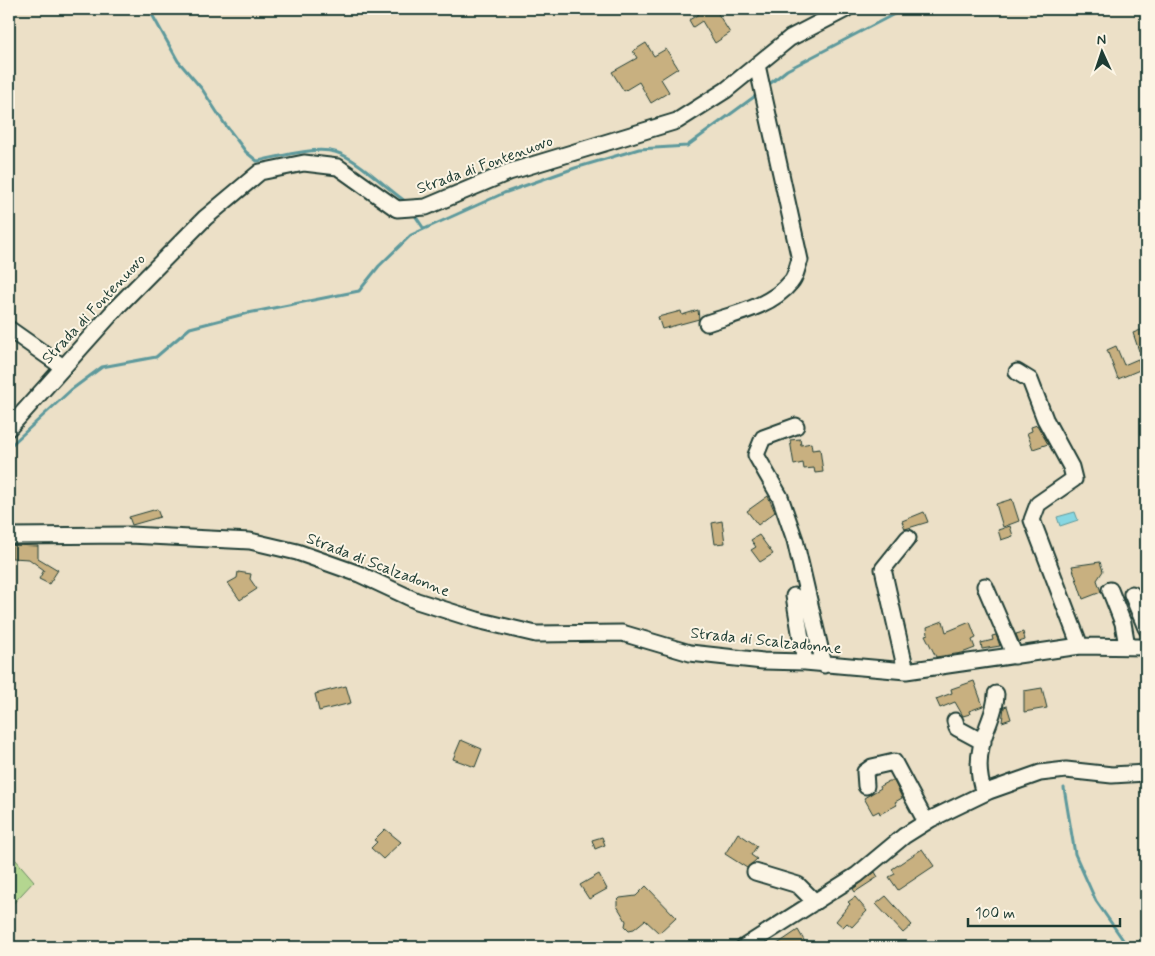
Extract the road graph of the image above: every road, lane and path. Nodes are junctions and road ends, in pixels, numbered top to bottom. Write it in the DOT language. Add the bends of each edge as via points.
graph roads {
  1 [pos="846,9"];
  2 [pos="757,65"];
  3 [pos="707,323"];
  4 [pos="9,329"];
  5 [pos="63,367"];
  6 [pos="1017,372"];
  7 [pos="796,426"];
  8 [pos="9,428"];
  9 [pos="9,536"];
  10 [pos="908,538"];
  11 [pos="985,586"];
  12 [pos="1110,590"];
  13 [pos="1132,594"];
  14 [pos="794,596"];
  15 [pos="1146,628"];
  16 [pos="1080,646"];
  17 [pos="1127,646"];
  18 [pos="1146,647"];
  19 [pos="1015,656"];
  20 [pos="805,662"];
  21 [pos="824,665"];
  22 [pos="906,671"];
  23 [pos="996,694"];
  24 [pos="955,721"];
  25 [pos="983,742"];
  26 [pos="1146,773"];
  27 [pos="866,786"];
  28 [pos="984,794"];
  29 [pos="926,822"];
  30 [pos="754,872"];
  31 [pos="815,902"];
  32 [pos="752,946"];
  1 -- 2 [label="street, Strada di Fontenuovo" via="790,38"];
  2 -- 3 [label="street" via="800,260 792,281 777,294 750,310"];
  2 -- 5 [label="street, Strada di Fontenuovo" via="726,90 677,121 509,172 426,207 397,209 338,167 304,163 260,172 205,218"];
  4 -- 5 [label="street"];
  5 -- 8 [label="street, Strada di Fontenuovo"];
  6 -- 16 [label="street" via="1030,380 1074,480 1038,504 1032,520"];
  7 -- 21 [label="street" via="763,438 756,455 780,497 795,540"];
  9 -- 20 [label="street, Strada di Scalzadonne" via="130,535 250,541 297,552 350,571 417,601 536,634 622,633 690,654"];
  10 -- 22 [label="street" via="883,569"];
  11 -- 19 [label="street"];
  12 -- 17 [label="street" via="1123,623"];
  13 -- 15 [label="street"];
  14 -- 20 [label="street"];
  16 -- 17 [label="street, Strada di Scalzadonne"];
  16 -- 19 [label="street, Strada di Scalzadonne"];
  17 -- 18 [label="street, Strada di Scalzadonne"];
  19 -- 22 [label="street, Strada di Scalzadonne"];
  20 -- 21 [label="street, Strada di Scalzadonne"];
  21 -- 22 [label="street, Strada di Scalzadonne"];
  23 -- 25 [label="street" via="996,704"];
  24 -- 25 [label="street" via="957,728"];
  25 -- 28 [label="street" via="978,759"];
  26 -- 28 [label="street" via="1112,775 1066,770 1040,773"];
  27 -- 29 [label="street" via="865,772 894,762"];
  28 -- 29 [label="street"];
  29 -- 31 [label="street" via="857,875"];
  30 -- 31 [label="street" via="798,885"];
  31 -- 32 [label="street"];
}
